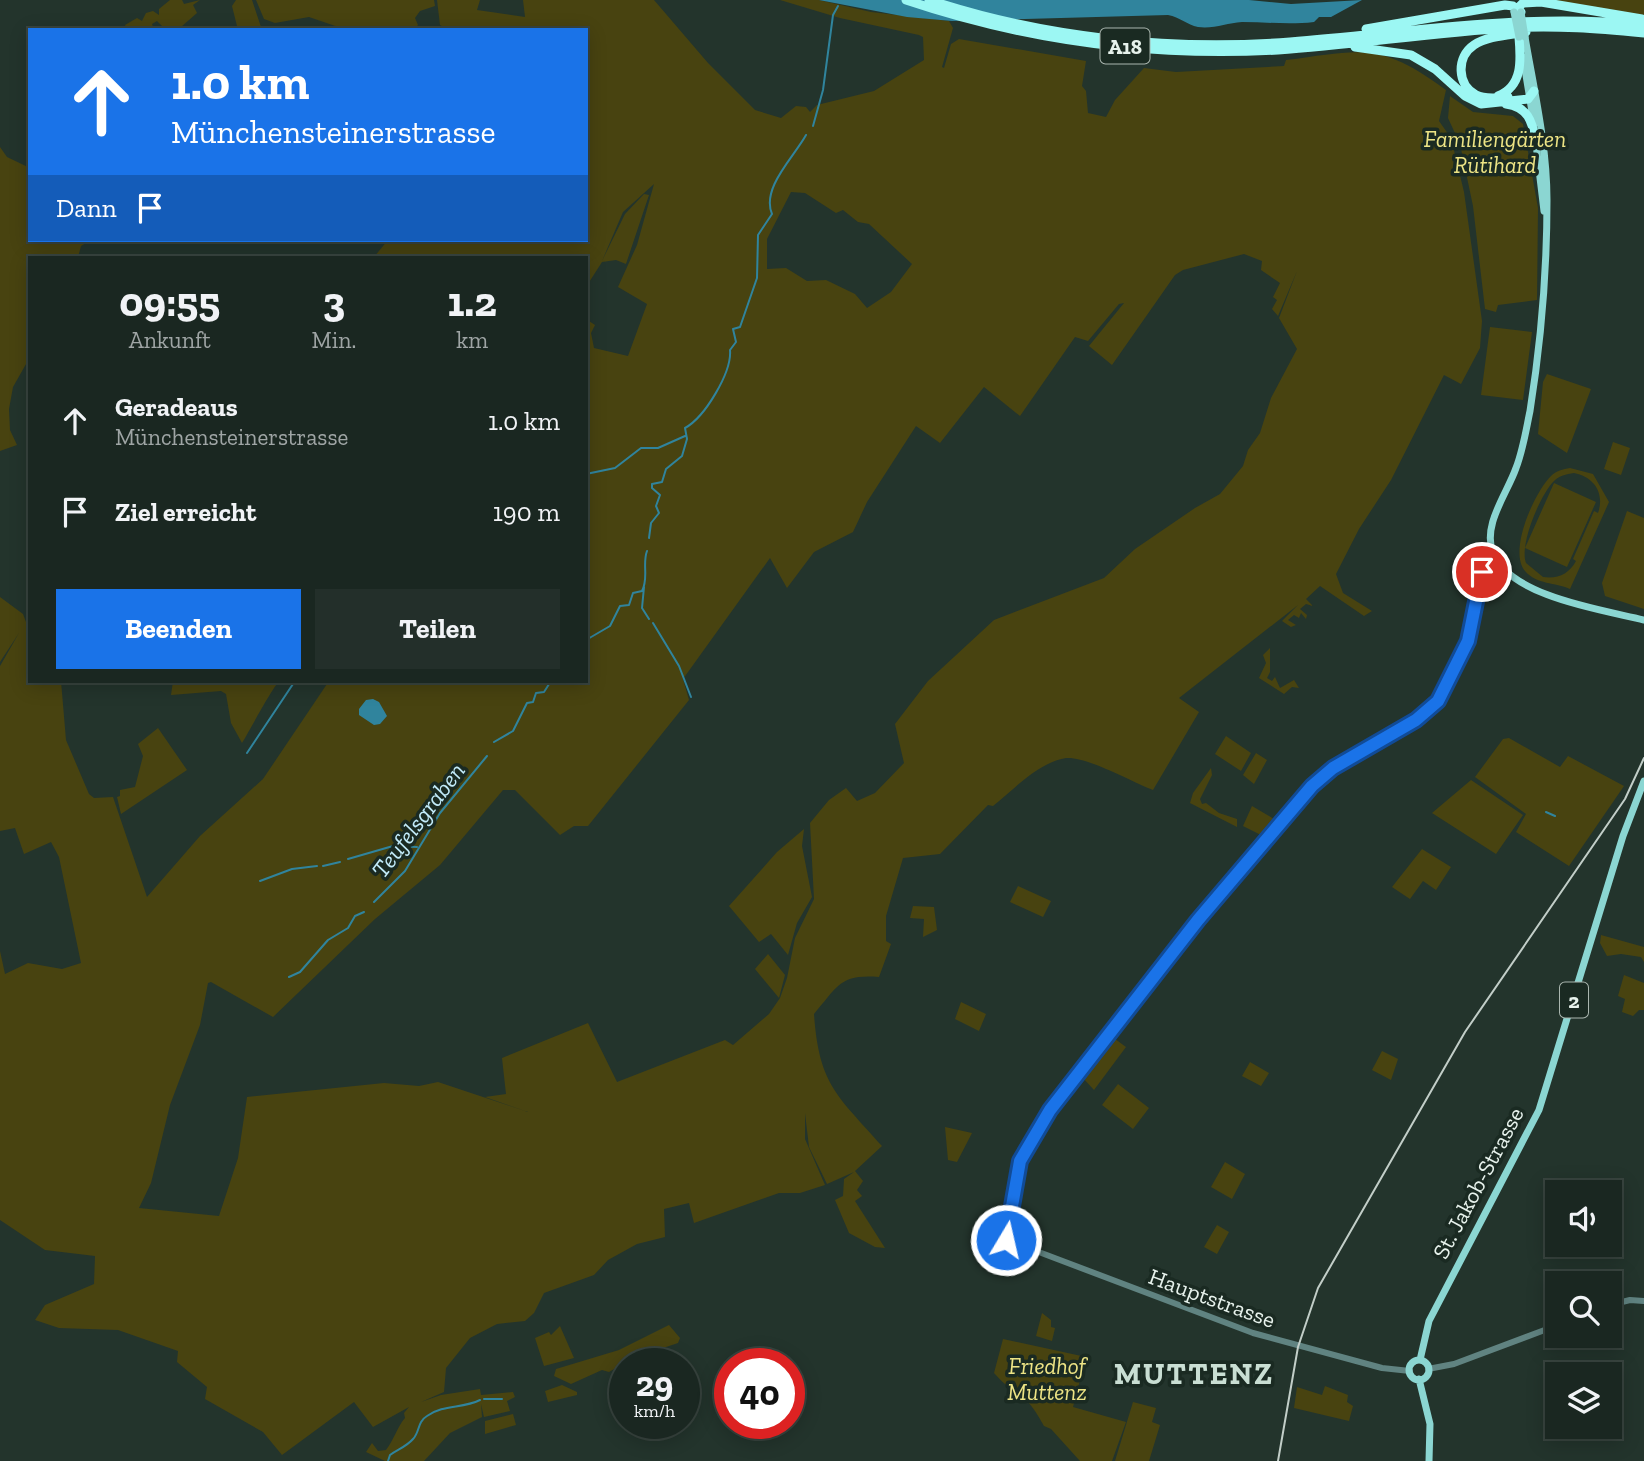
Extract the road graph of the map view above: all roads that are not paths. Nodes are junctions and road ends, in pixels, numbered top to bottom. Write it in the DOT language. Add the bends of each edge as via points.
graph roads {
  1 [pos="906,0"];
  2 [pos="929,0"];
  3 [pos="1501,0"];
  4 [pos="1539,1"];
  5 [pos="1517,6"];
  6 [pos="1490,7"];
  7 [pos="1644,22"];
  8 [pos="1570,28"];
  9 [pos="1644,33"];
  10 [pos="1522,37"];
  11 [pos="1250,43"];
  12 [pos="1316,47"];
  13 [pos="1532,97"];
  14 [pos="1492,98"];
  15 [pos="1501,104"];
  16 [pos="1536,141"];
  17 [pos="1546,219"];
  18 [pos="1497,561"];
  19 [pos="1644,620"];
  20 [pos="1644,781"];
  21 [pos="1644,1301"];
  22 [pos="1622,1302"];
  23 [pos="1545,1330"];
  24 [pos="1420,1360"];
  25 [pos="1429,1369"];
  26 [pos="1410,1371"];
  27 [pos="1419,1380"];
  28 [pos="1429,1461"];
  1 -- 12 [label="highway, A18" via="959,18 1074,41 1217,51"];
  2 -- 11 [label="highway, A18" via="1035,28 1160,43"];
  3 -- 6 [label="highway"];
  4 -- 5 [label="highway"];
  4 -- 7 [label="highway"];
  5 -- 6 [label="highway"];
  5 -- 10 [label="main road, bridge"];
  6 -- 11 [label="highway"];
  7 -- 11 [label="highway, A18" via="1504,21"];
  8 -- 9 [label="highway, A18"];
  8 -- 12 [label="highway, A18" via="1478,30"];
  8 -- 14 [label="highway" via="1509,35 1474,45 1462,61 1462,81 1475,95"];
  10 -- 13 [label="main road"];
  10 -- 14 [label="highway" via="1517,78 1507,92"];
  12 -- 15 [label="highway" via="1381,48 1411,55 1471,100"];
  13 -- 14 [label="highway"];
  13 -- 15 [label="highway"];
  13 -- 16 [label="main road"];
  13 -- 17 [label="main road" via="1546,177"];
  15 -- 16 [label="highway" via="1525,111"];
  16 -- 17 [label="main road"];
  17 -- 18 [label="main road" via="1530,406 1517,467 1492,525"];
  18 -- 19 [label="main road" via="1515,577 1555,597"];
  18 -- 26 [label="street, Hauptstrasse" via="1482,573 1468,641 1438,701 1312,786 1184,936 1059,1097 1027,1147 1017,1174 1006,1240 1254,1333 1382,1368"];
  20 -- 24 [label="main road, St. Jakob-Strasse / 2" via="1542,1101 1524,1144 1429,1321"];
  21 -- 22 [label="street"];
  23 -- 25 [label="street"];
  24 -- 25 [label="main road"];
  24 -- 26 [label="main road" via="1412,1363"];
  25 -- 27 [label="main road"];
  26 -- 27 [label="main road"];
  27 -- 28 [label="main road" via="1430,1424"];
}
